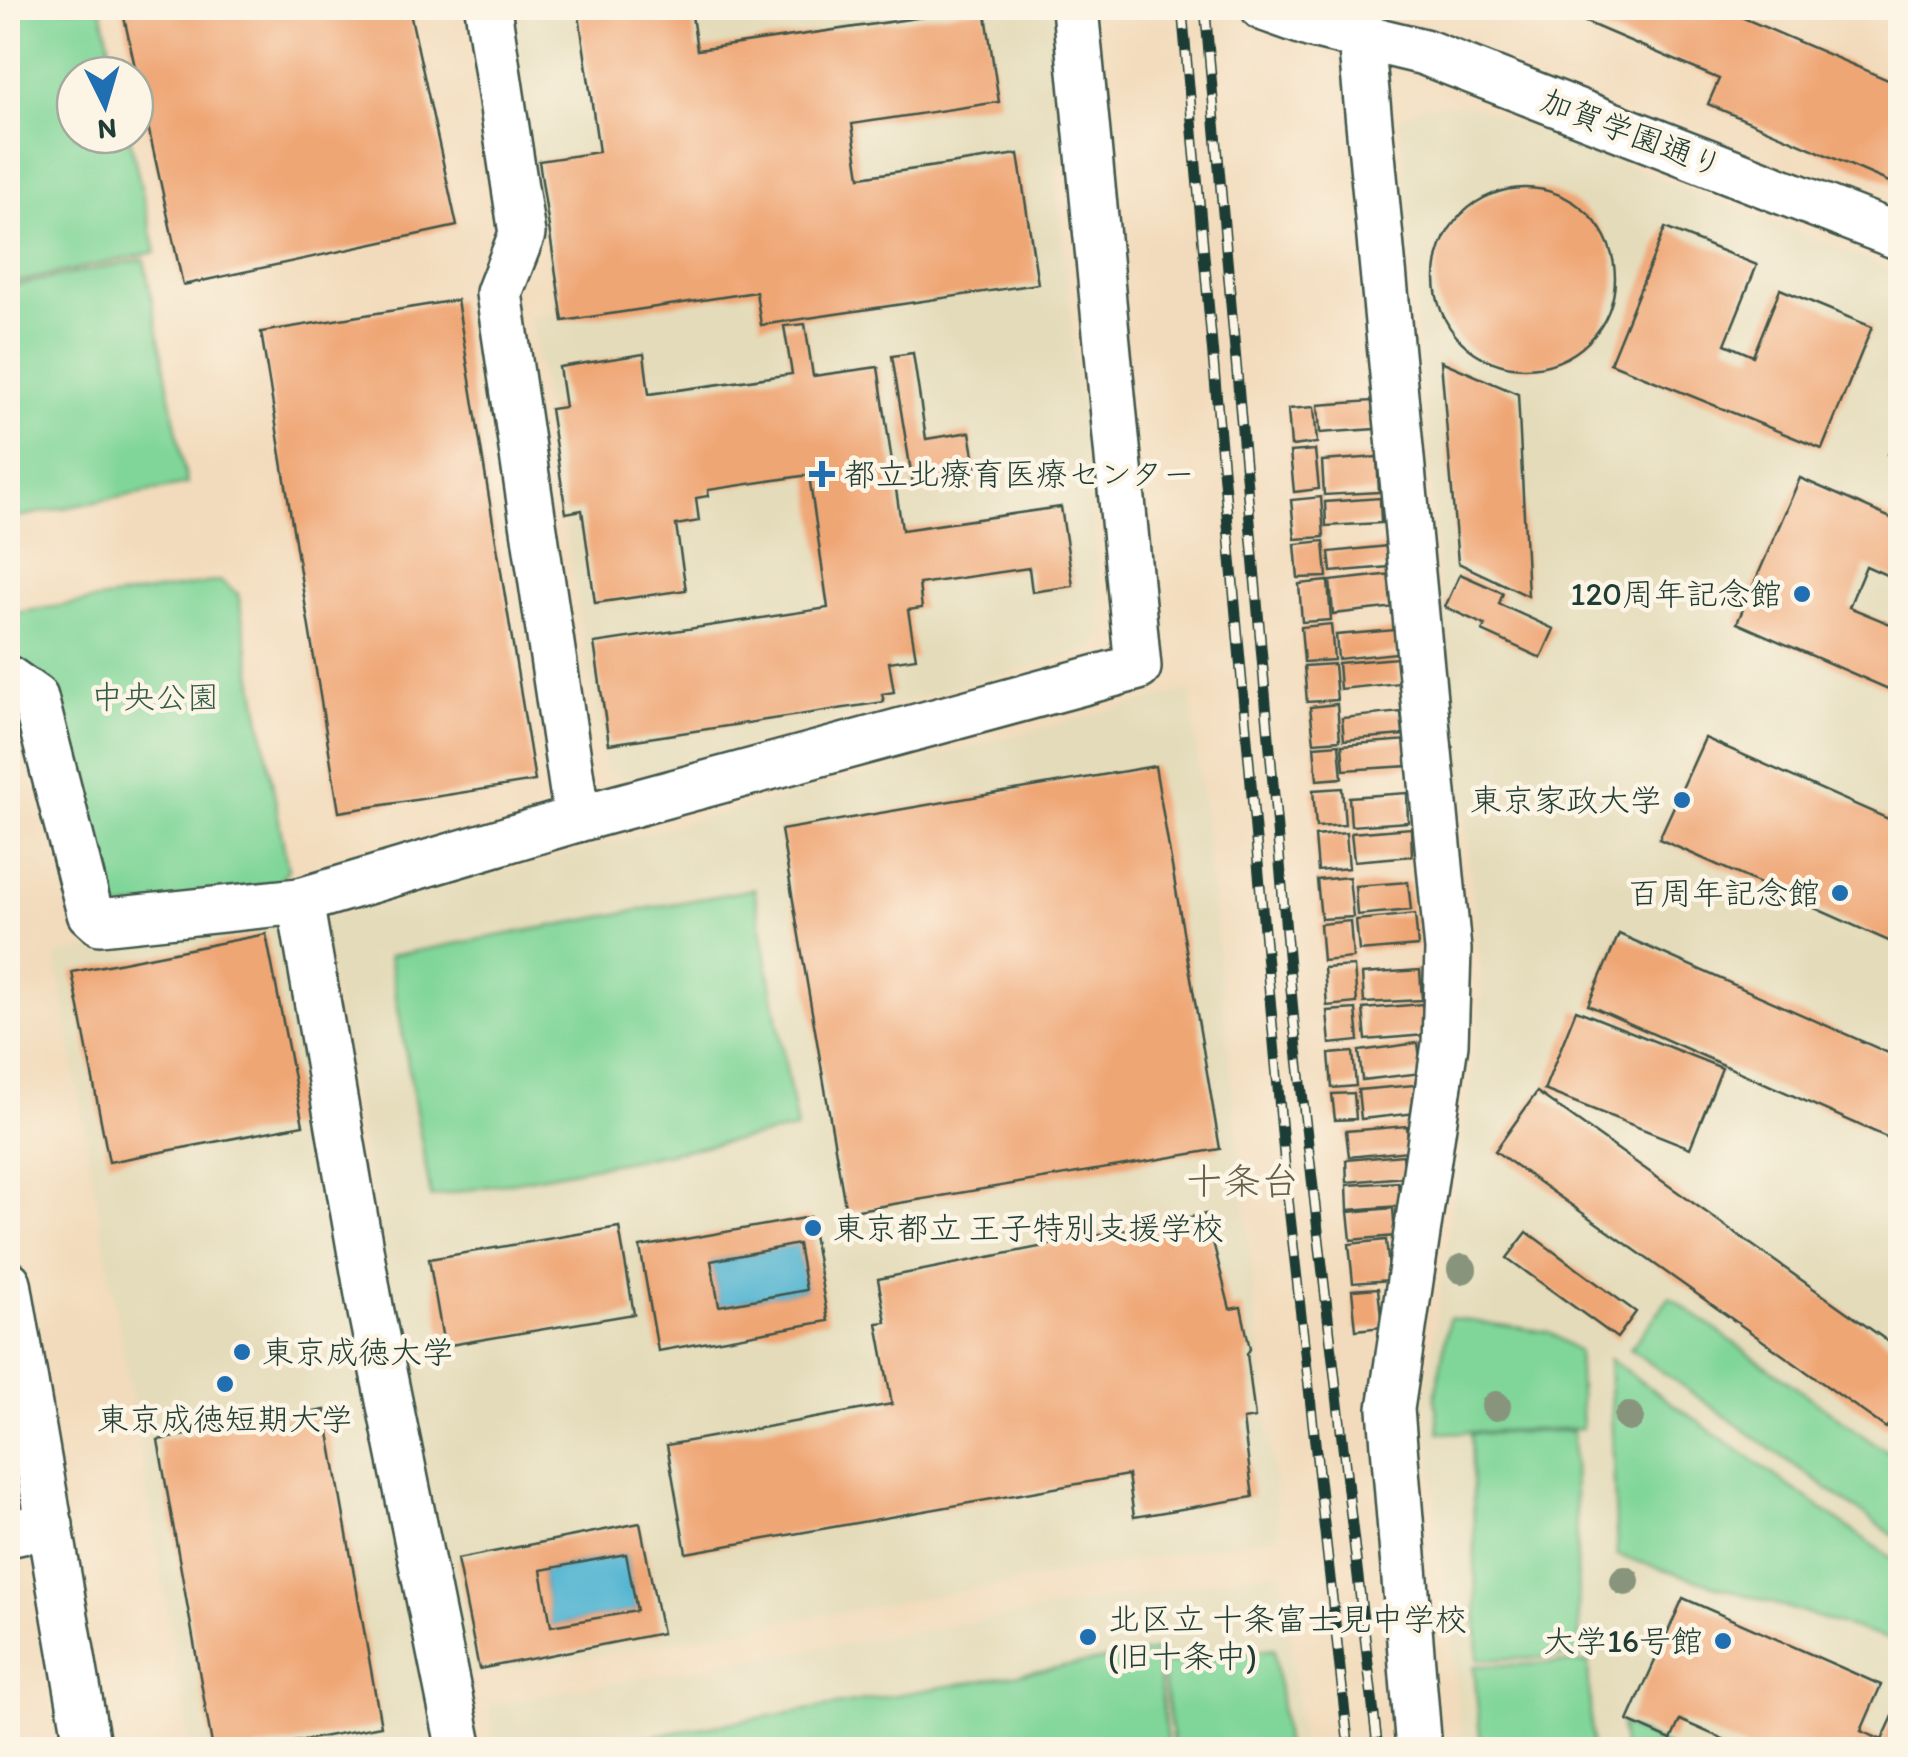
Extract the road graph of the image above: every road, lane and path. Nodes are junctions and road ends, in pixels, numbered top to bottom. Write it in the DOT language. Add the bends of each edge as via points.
graph roads {
  1 [pos="488,8"];
  2 [pos="1074,8"];
  3 [pos="1264,8"];
  4 [pos="1359,22"];
  5 [pos="1900,237"];
  6 [pos="8,679"];
  7 [pos="577,819"];
  8 [pos="301,910"];
  9 [pos="8,1288"];
  10 [pos="28,1530"];
  11 [pos="88,1750"];
  12 [pos="460,1750"];
  13 [pos="1419,1750"];
  1 -- 7 [label="street" via="522,234 498,294"];
  2 -- 7 [label="street" via="1138,667"];
  3 -- 4 [label="street, 加賀学園通り" via="1312,25"];
  4 -- 5 [label="street, 加賀学園通り"];
  4 -- 13 [label="street" via="1448,950 1445,1044 1391,1410"];
  6 -- 8 [label="street" via="36,698 90,913 100,922"];
  7 -- 8 [label="street"];
  8 -- 12 [label="street" via="372,1312"];
  9 -- 10 [label="street"];
  10 -- 11 [label="street"];
}
